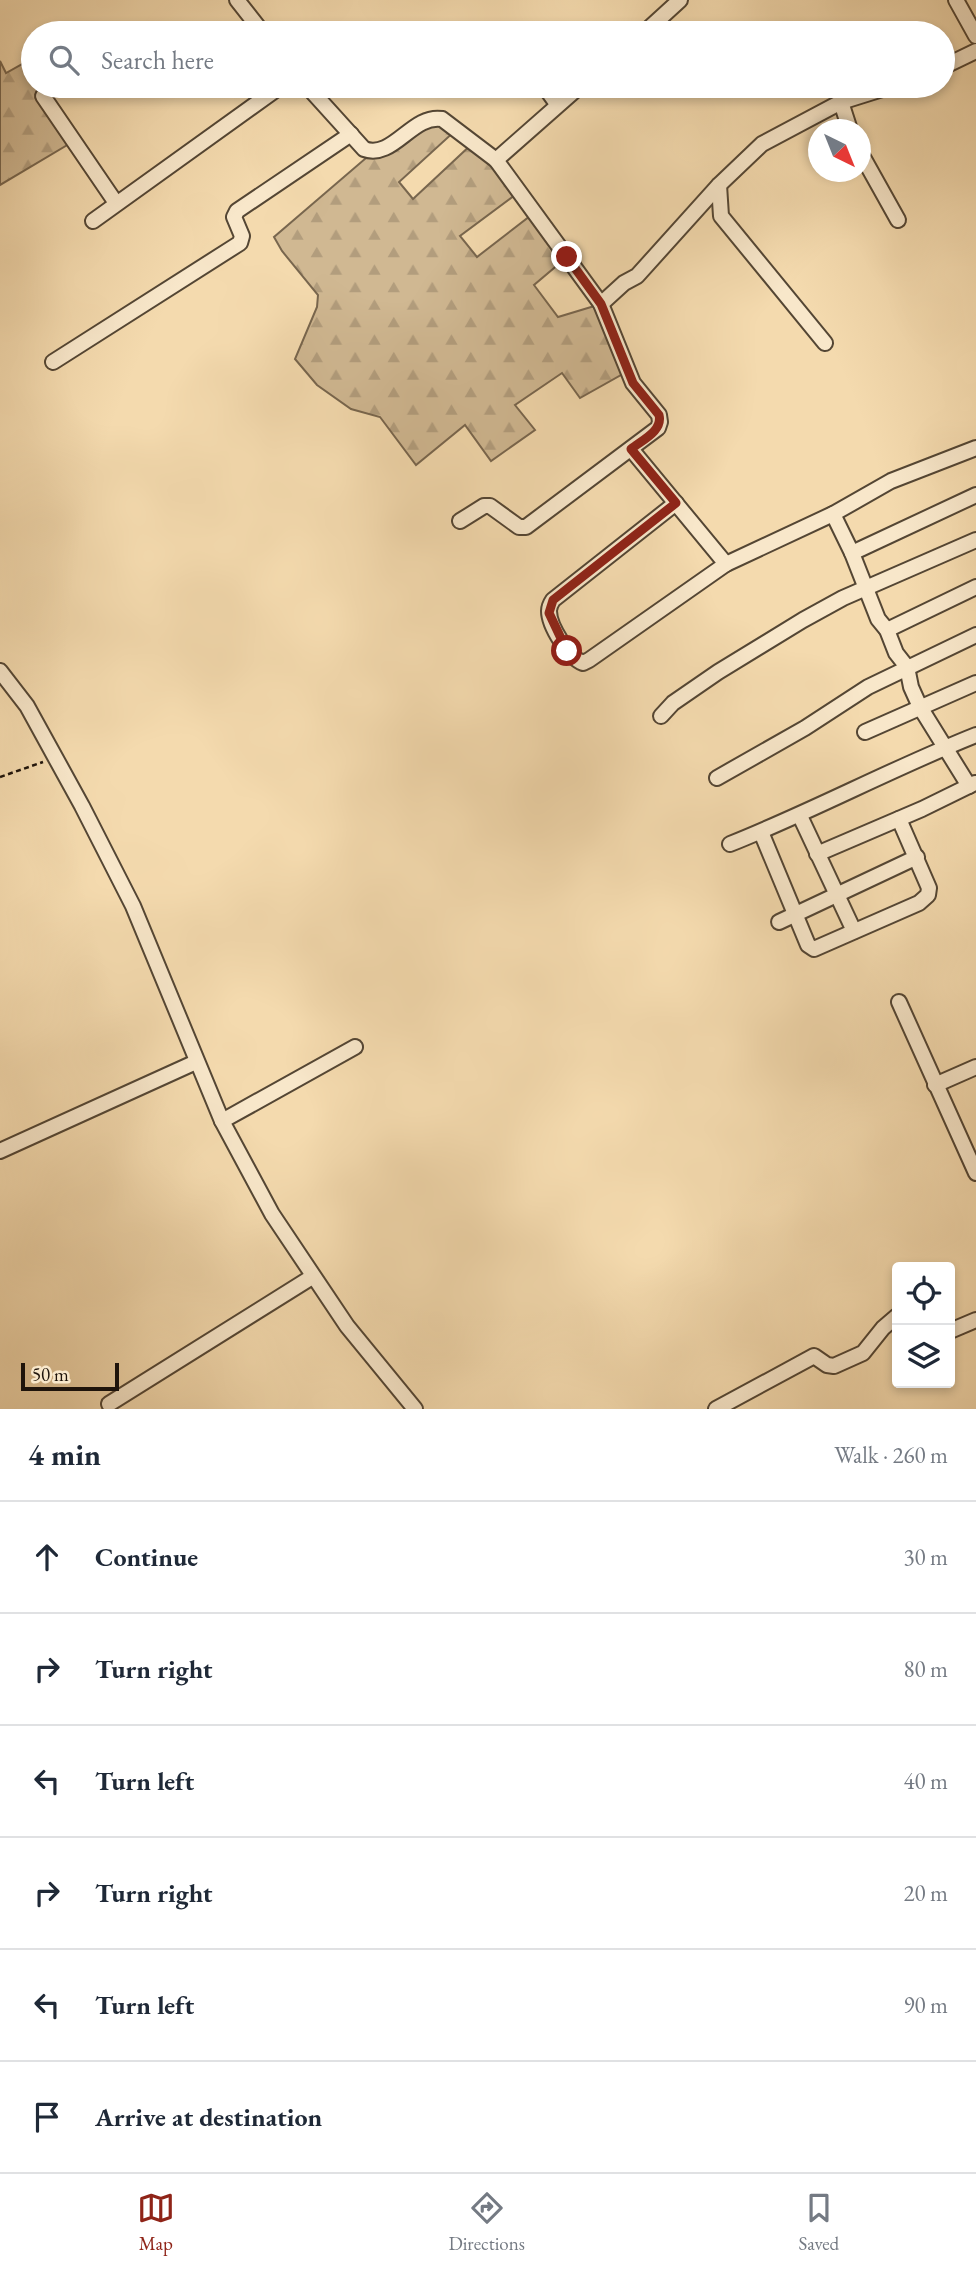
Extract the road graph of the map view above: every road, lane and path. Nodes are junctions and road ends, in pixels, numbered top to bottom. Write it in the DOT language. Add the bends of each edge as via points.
graph roads {
  1 [pos="237,0"];
  2 [pos="680,0"];
  3 [pos="956,0"];
  4 [pos="254,21"];
  5 [pos="657,21"];
  6 [pos="976,36"];
  7 [pos="976,51"];
  8 [pos="955,61"];
  9 [pos="44,98"];
  10 [pos="264,98"];
  11 [pos="318,98"];
  12 [pos="553,98"];
  13 [pos="565,98"];
  14 [pos="854,98"];
  15 [pos="841,102"];
  16 [pos="557,104"];
  17 [pos="846,119"];
  18 [pos="351,134"];
  19 [pos="496,160"];
  20 [pos="871,172"];
  21 [pos="719,185"];
  22 [pos="116,203"];
  23 [pos="898,220"];
  24 [pos="93,221"];
  25 [pos="601,304"];
  26 [pos="825,343"];
  27 [pos="53,362"];
  28 [pos="976,448"];
  29 [pos="631,449"];
  30 [pos="976,495"];
  31 [pos="676,503"];
  32 [pos="833,514"];
  33 [pos="460,521"];
  34 [pos="976,540"];
  35 [pos="852,553"];
  36 [pos="726,564"];
  37 [pos="976,587"];
  38 [pos="865,590"];
  39 [pos="887,630"];
  40 [pos="976,635"];
  41 [pos="907,667"];
  42 [pos="0,671"];
  43 [pos="976,683"];
  44 [pos="920,707"];
  45 [pos="661,716"];
  46 [pos="865,732"];
  47 [pos="976,735"];
  48 [pos="945,746"];
  49 [pos="57,758"];
  50 [pos="0,777"];
  51 [pos="717,778"];
  52 [pos="972,784"];
  53 [pos="800,816"];
  54 [pos="899,819"];
  55 [pos="761,832"];
  56 [pos="730,844"];
  57 [pos="817,854"];
  58 [pos="917,857"];
  59 [pos="836,895"];
  60 [pos="795,914"];
  61 [pos="779,922"];
  62 [pos="854,932"];
  63 [pos="899,1002"];
  64 [pos="355,1047"];
  65 [pos="196,1062"];
  66 [pos="976,1066"];
  67 [pos="935,1086"];
  68 [pos="222,1121"];
  69 [pos="0,1151"];
  70 [pos="975,1167"];
  71 [pos="312,1278"];
  72 [pos="892,1320"];
  73 [pos="976,1320"];
  74 [pos="955,1329"];
  75 [pos="109,1404"];
  76 [pos="415,1409"];
  77 [pos="716,1409"];
  1 -- 4 [label="street"];
  2 -- 5 [label="street"];
  3 -- 6 [label="street"];
  7 -- 8 [label="street"];
  9 -- 22 [label="street"];
  10 -- 22 [label="street"];
  11 -- 18 [label="street"];
  12 -- 16 [label="street"];
  13 -- 16 [label="street"];
  14 -- 15 [label="street"];
  15 -- 17 [label="street"];
  15 -- 21 [label="street" via="762,144"];
  16 -- 19 [label="street"];
  18 -- 19 [label="street" via="373,152 432,117 442,119"];
  18 -- 27 [label="street" via="237,211 234,217 242,236 240,243"];
  19 -- 25 [label="street"];
  20 -- 23 [label="street"];
  21 -- 25 [label="street" via="637,276"];
  21 -- 26 [label="street" via="721,216"];
  22 -- 24 [label="street"];
  25 -- 29 [label="street" via="633,383 659,415 658,428"];
  28 -- 32 [label="street" via="891,481"];
  29 -- 31 [label="street"];
  29 -- 33 [label="street" via="526,527 519,527 490,506"];
  30 -- 35 [label="street"];
  31 -- 36 [label="street"];
  31 -- 36 [label="street" via="553,600 552,623 574,660 590,660"];
  32 -- 35 [label="street"];
  32 -- 36 [label="street"];
  34 -- 38 [label="street"];
  35 -- 38 [label="street"];
  37 -- 39 [label="street"];
  38 -- 39 [label="street"];
  38 -- 45 [label="street" via="758,646 673,703"];
  39 -- 41 [label="street"];
  40 -- 41 [label="street"];
  41 -- 44 [label="street"];
  41 -- 51 [label="street"];
  42 -- 49 [label="street"];
  43 -- 44 [label="street"];
  44 -- 46 [label="street"];
  44 -- 48 [label="street"];
  47 -- 48 [label="street"];
  48 -- 52 [label="street"];
  48 -- 53 [label="street"];
  49 -- 50 [label="path"];
  49 -- 65 [label="street" via="133,906"];
  52 -- 54 [label="street"];
  53 -- 55 [label="street"];
  53 -- 57 [label="street"];
  54 -- 57 [label="street"];
  54 -- 58 [label="street"];
  55 -- 56 [label="street"];
  55 -- 60 [label="street"];
  57 -- 59 [label="street"];
  58 -- 59 [label="street"];
  58 -- 62 [label="street" via="928,895"];
  59 -- 60 [label="street"];
  59 -- 62 [label="street"];
  60 -- 61 [label="street"];
  60 -- 62 [label="street" via="810,948"];
  63 -- 67 [label="street"];
  64 -- 68 [label="street"];
  65 -- 68 [label="street"];
  65 -- 69 [label="street"];
  66 -- 67 [label="street"];
  67 -- 70 [label="street"];
  68 -- 71 [label="street"];
  71 -- 75 [label="street"];
  71 -- 76 [label="street"];
  72 -- 77 [label="street" via="863,1353 834,1366 814,1356"];
  73 -- 74 [label="street"];
}
